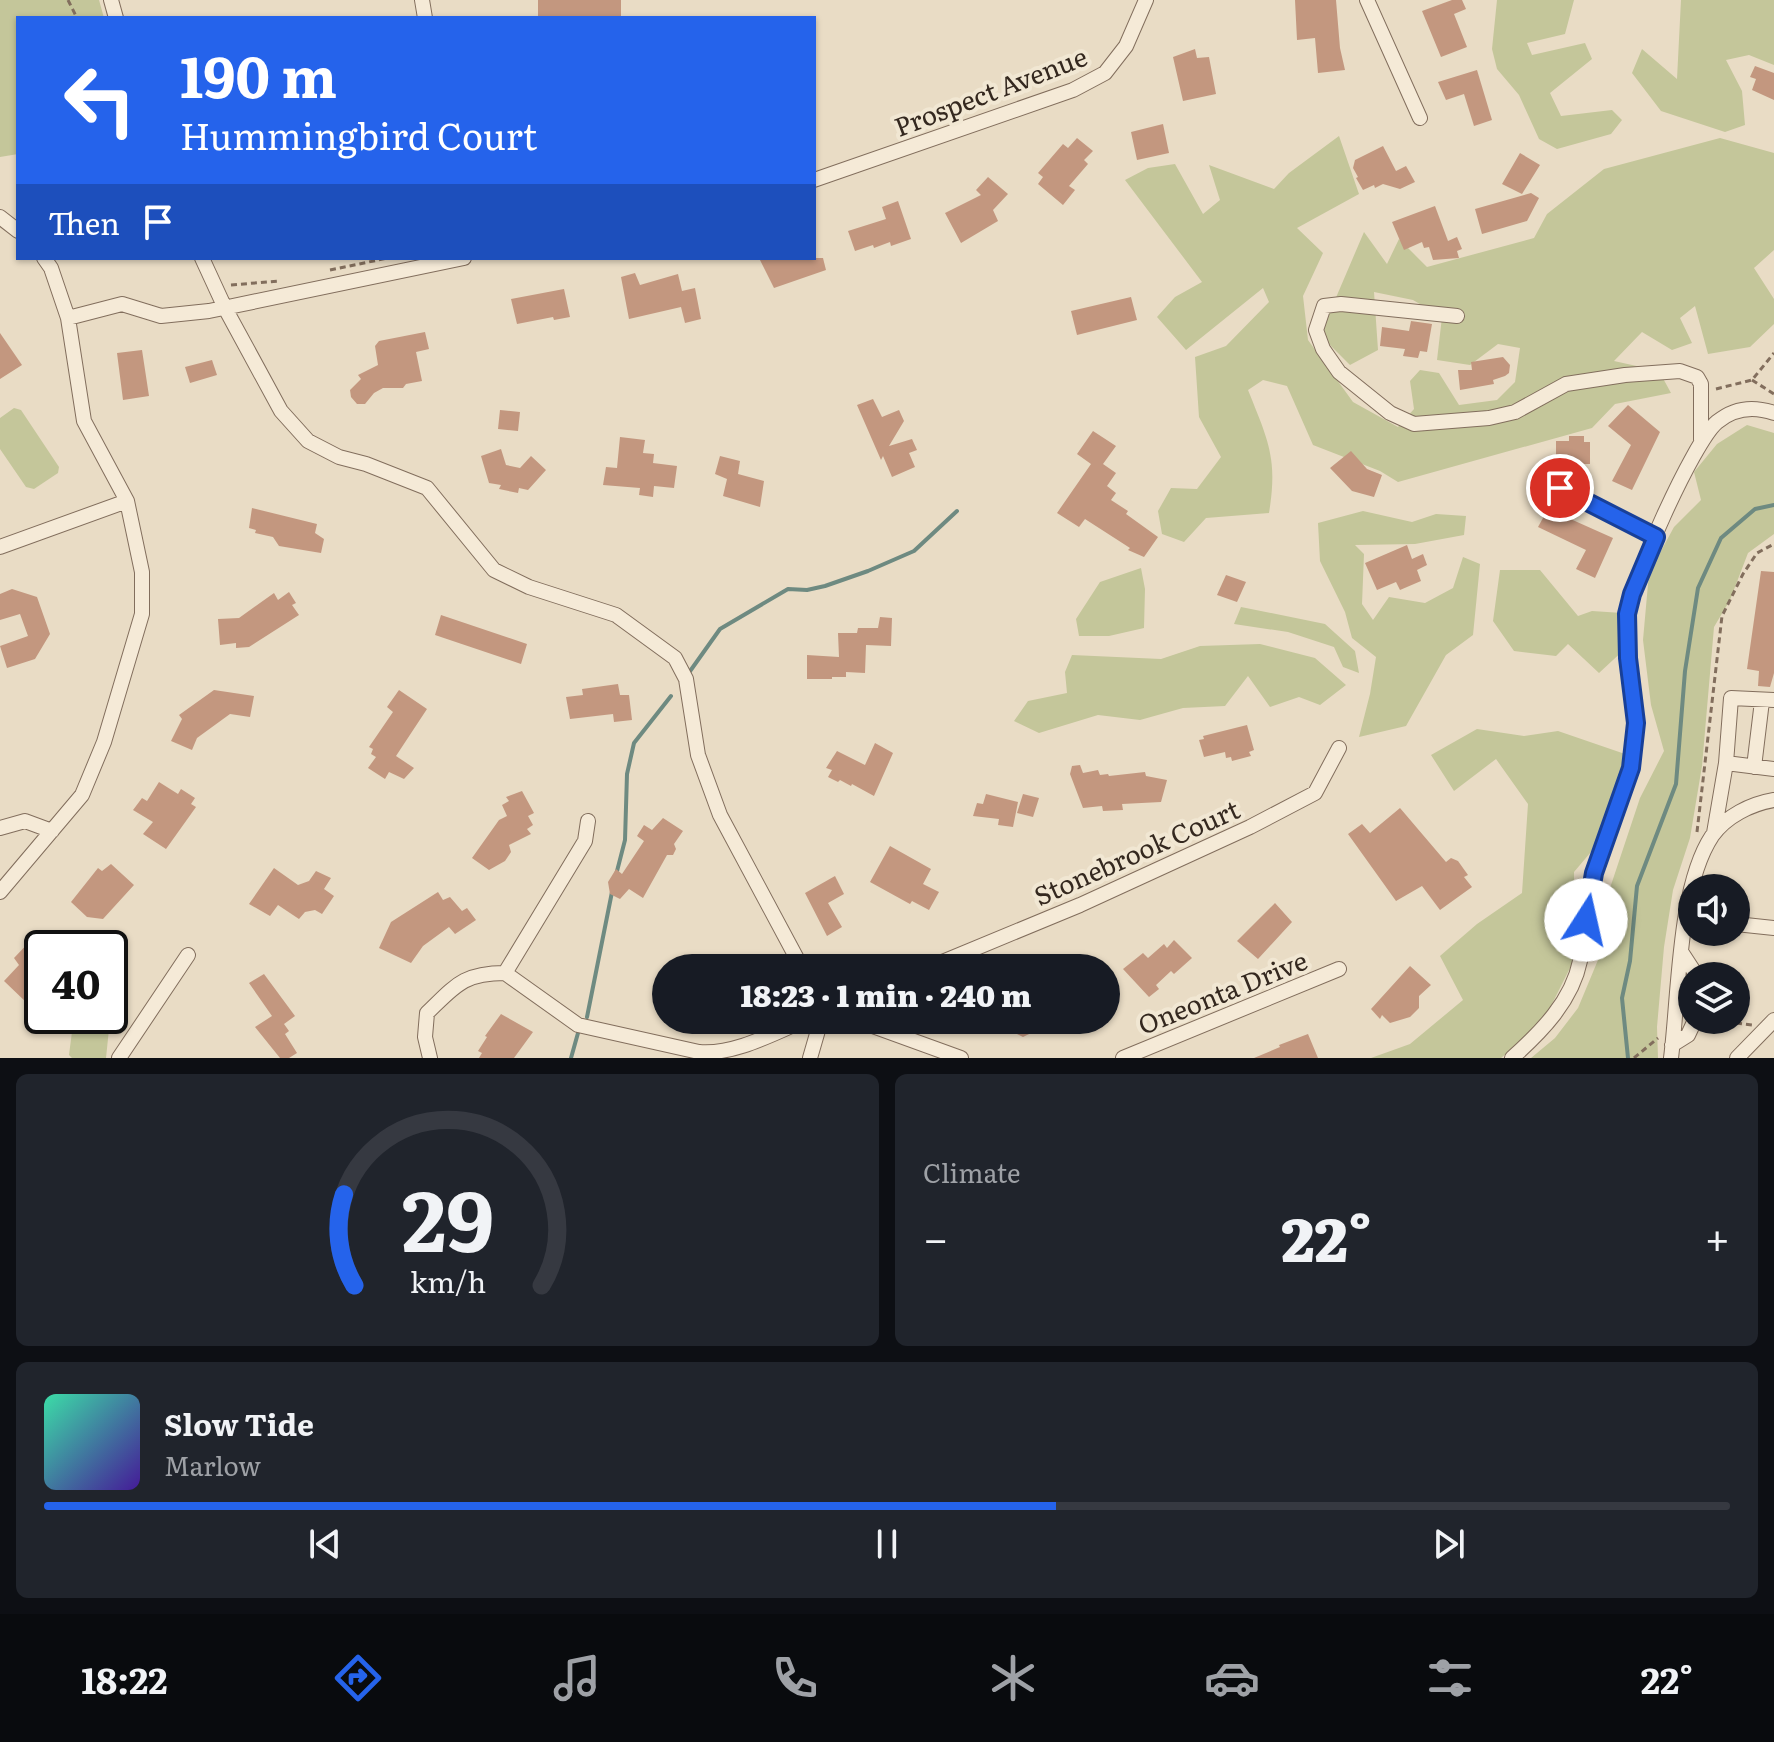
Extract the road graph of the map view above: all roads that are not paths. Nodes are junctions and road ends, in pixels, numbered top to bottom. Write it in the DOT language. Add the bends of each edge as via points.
graph roads {
  1 [pos="1146,0"];
  2 [pos="1367,0"];
  3 [pos="1420,118"];
  4 [pos="816,179"];
  5 [pos="0,217"];
  6 [pos="16,229"];
  7 [pos="45,260"];
  8 [pos="203,260"];
  9 [pos="454,260"];
  10 [pos="225,308"];
  11 [pos="1457,316"];
  12 [pos="68,318"];
  13 [pos="1774,413"];
  14 [pos="1701,440"];
  15 [pos="1560,488"];
  16 [pos="127,501"];
  17 [pos="1656,537"];
  18 [pos="0,547"];
  19 [pos="1768,700"];
  20 [pos="1339,748"];
  21 [pos="1726,763"];
  22 [pos="1754,767"];
  23 [pos="1774,769"];
  24 [pos="1774,800"];
  25 [pos="588,821"];
  26 [pos="0,828"];
  27 [pos="52,831"];
  28 [pos="1713,834"];
  29 [pos="1698,874"];
  30 [pos="0,892"];
  31 [pos="1750,925"];
  32 [pos="1774,928"];
  33 [pos="1684,946"];
  34 [pos="1682,953"];
  35 [pos="794,954"];
  36 [pos="962,954"];
  37 [pos="188,955"];
  38 [pos="1688,962"];
  39 [pos="1339,969"];
  40 [pos="505,973"];
  41 [pos="1774,1020"];
  42 [pos="769,1034"];
  43 [pos="817,1034"];
  44 [pos="895,1034"];
  45 [pos="1689,1034"];
  46 [pos="1672,1052"];
  47 [pos="119,1058"];
  48 [pos="430,1058"];
  49 [pos="810,1058"];
  50 [pos="961,1058"];
  51 [pos="1123,1058"];
  52 [pos="1512,1058"];
  53 [pos="1737,1058"];
  1 -- 4 [label="street, Prospect Avenue" via="1126,46 1105,73 1073,90"];
  2 -- 3 [label="street"];
  5 -- 6 [label="street"];
  7 -- 12 [label="street"];
  8 -- 10 [label="street"];
  9 -- 10 [label="street"];
  10 -- 12 [label="street" via="161,316 122,304"];
  10 -- 35 [label="street" via="281,411 308,441 427,488 494,570 616,615 675,658 686,679 698,755 720,815"];
  11 -- 14 [label="street" via="1341,304 1324,306 1316,330 1339,372 1390,413 1414,424 1515,412 1566,384 1653,371 1689,373 1697,377 1703,392"];
  12 -- 16 [label="street" via="84,421"];
  13 -- 14 [label="street" via="1755,408 1728,414"];
  14 -- 17 [label="street"];
  15 -- 17 [label="street"];
  16 -- 18 [label="street"];
  16 -- 27 [label="street" via="142,572 142,614 88,782"];
  17 -- 52 [label="street" via="1627,614 1636,723 1631,768 1594,873 1580,963 1566,998"];
  19 -- 21 [label="street" via="1731,698"];
  19 -- 22 [label="street"];
  20 -- 36 [label="street, Stonebrook Court" via="1315,793 1080,905"];
  21 -- 22 [label="street"];
  21 -- 28 [label="street"];
  22 -- 23 [label="street"];
  24 -- 28 [label="street" via="1748,807"];
  25 -- 40 [label="street" via="585,841"];
  26 -- 27 [label="street" via="25,821"];
  27 -- 30 [label="street"];
  28 -- 29 [label="street"];
  31 -- 32 [label="street"];
  33 -- 34 [label="street"];
  34 -- 38 [label="street"];
  34 -- 46 [label="street"];
  37 -- 47 [label="street"];
  39 -- 51 [label="street, Oneonta Drive"];
  40 -- 42 [label="street" via="578,1025 713,1053"];
  40 -- 48 [label="street" via="482,973 459,982 427,1013"];
  41 -- 53 [label="street"];
  43 -- 49 [label="street"];
  44 -- 50 [label="street"];
  45 -- 46 [label="street"];
}
